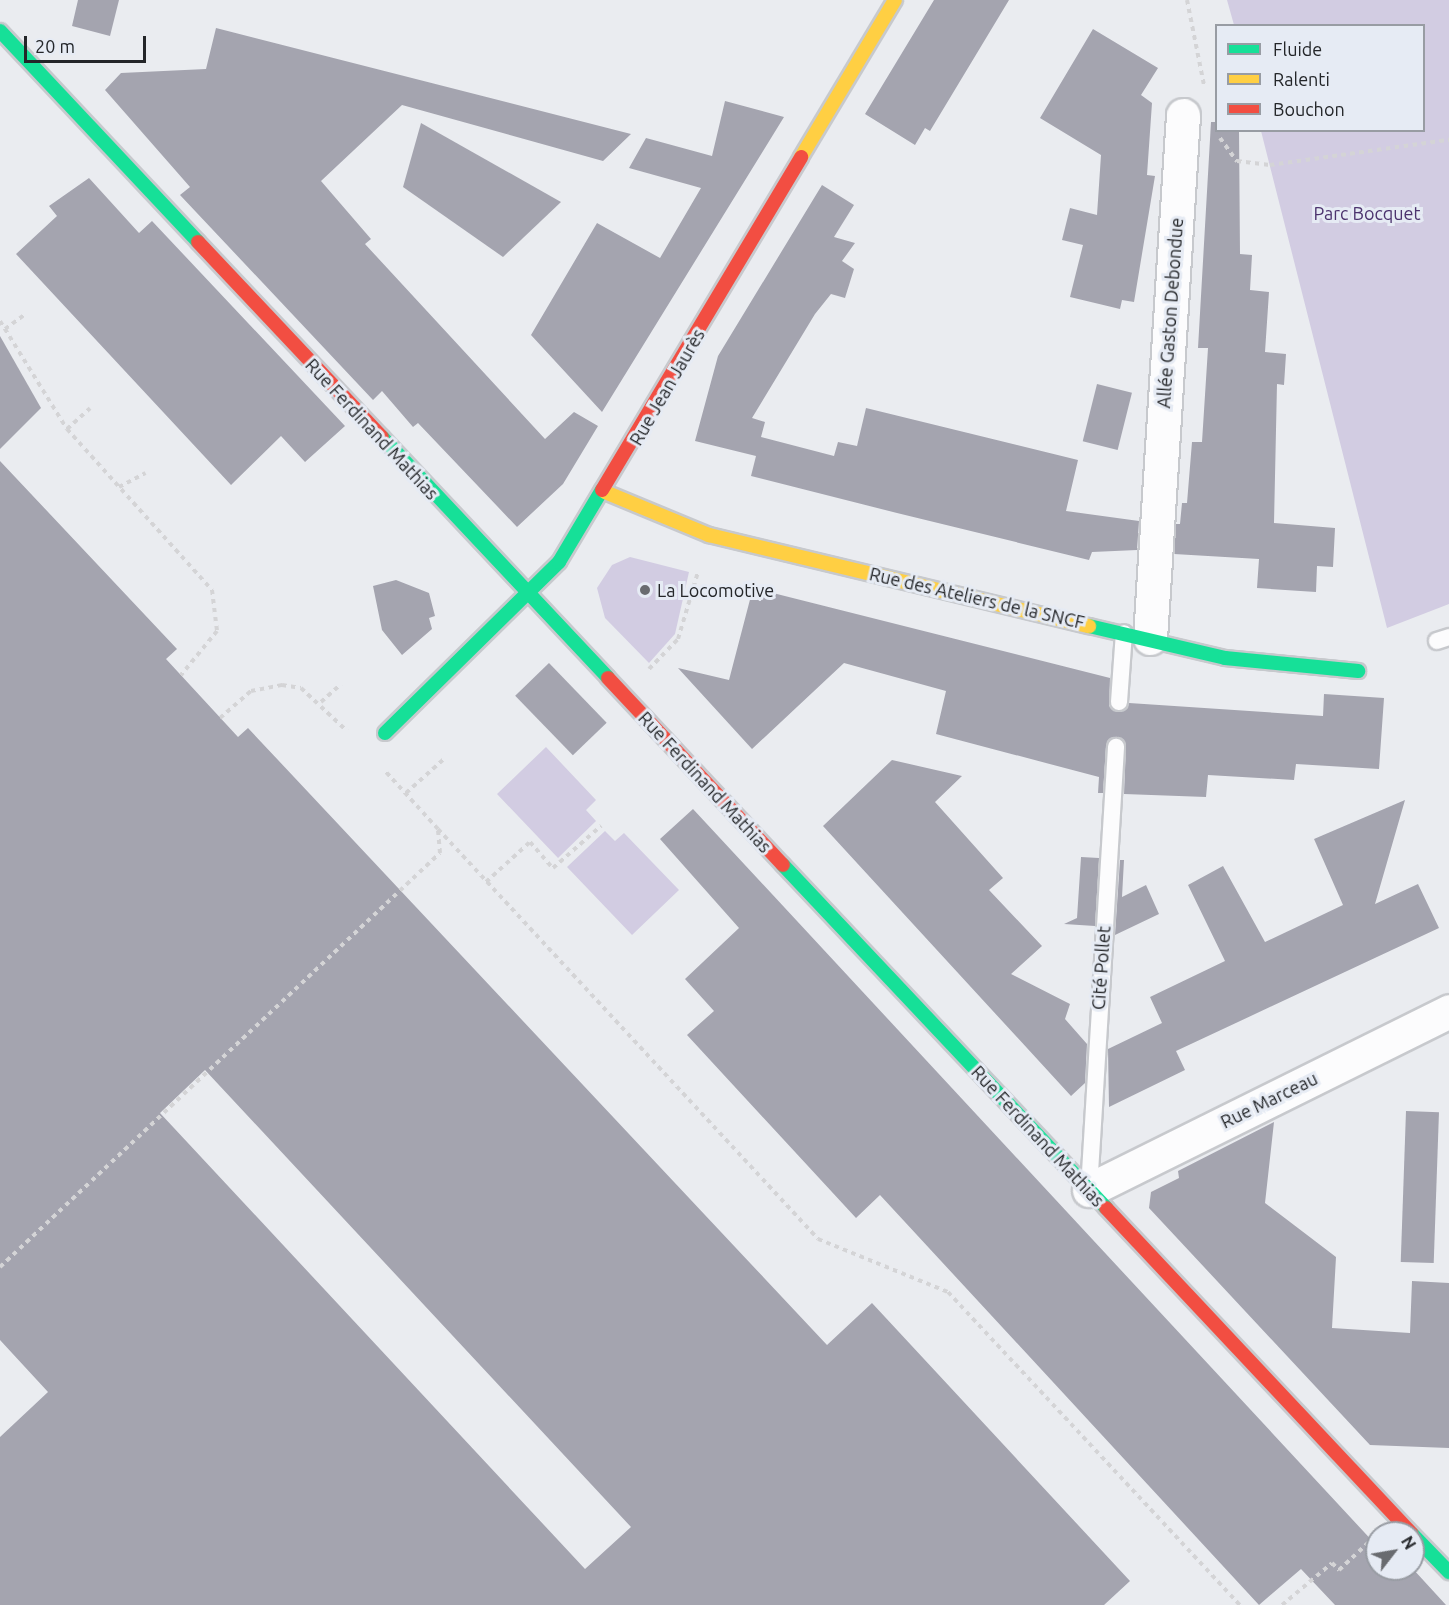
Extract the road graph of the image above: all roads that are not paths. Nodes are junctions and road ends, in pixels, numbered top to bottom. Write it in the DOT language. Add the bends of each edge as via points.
graph roads {
  1 [pos="895,0"];
  2 [pos="0,31"];
  3 [pos="1183,115"];
  4 [pos="605,492"];
  5 [pos="528,596"];
  6 [pos="1137,636"];
  7 [pos="1358,671"];
  8 [pos="1119,702"];
  9 [pos="385,733"];
  10 [pos="1116,747"];
  11 [pos="1449,1011"];
  12 [pos="1089,1191"];
  13 [pos="1400,1521"];
  14 [pos="1425,1547"];
  15 [pos="1449,1572"];
  1 -- 4 [label="street, Rue Jean Jaurès"];
  2 -- 5 [label="street, Rue Ferdinand Mathias"];
  3 -- 6 [label="street, Allée Gaston Debondue"];
  4 -- 5 [label="street, Rue Jean Jaurès" via="559,562"];
  4 -- 6 [label="street, Rue des Ateliers de la SNCF" via="709,535"];
  5 -- 9 [label="street, Rue Jean Jaurès"];
  5 -- 12 [label="street, Rue Ferdinand Mathias"];
  6 -- 7 [label="street, Rue des Ateliers de la SNCF" via="1256,663"];
  6 -- 8 [label="lane"];
  10 -- 12 [label="lane, Cité Pollet"];
  11 -- 12 [label="street, Rue Marceau"];
  12 -- 13 [label="street, Rue Ferdinand Mathias"];
  14 -- 15 [label="street, Rue Ferdinand Mathias"];
}
